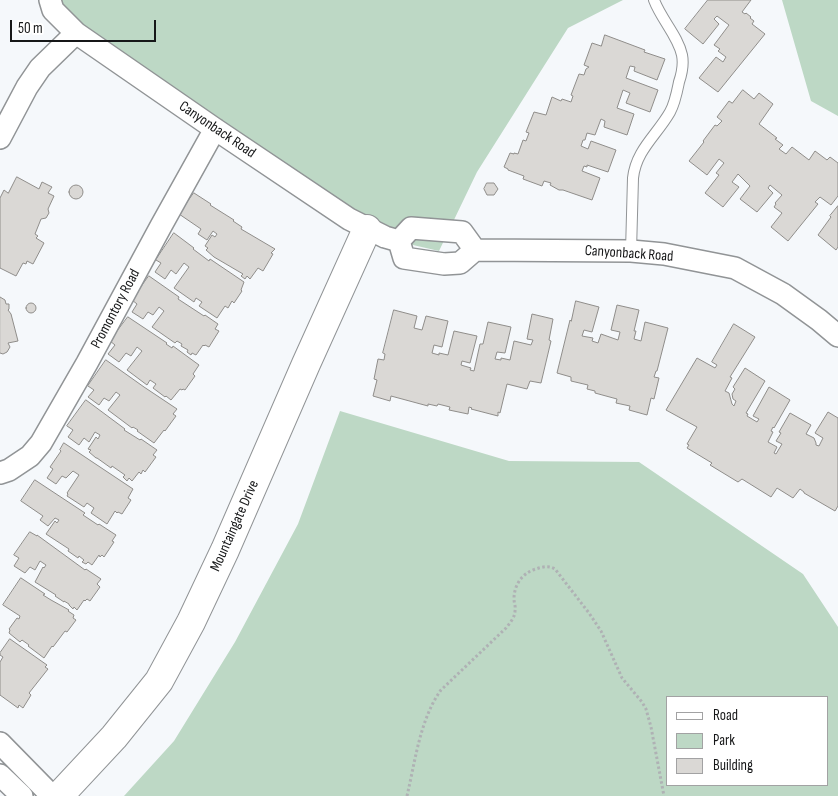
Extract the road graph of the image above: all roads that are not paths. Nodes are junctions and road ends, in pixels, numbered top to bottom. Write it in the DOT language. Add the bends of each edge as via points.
graph roads {
  1 [pos="50,0"];
  2 [pos="654,0"];
  3 [pos="76,33"];
  4 [pos="215,129"];
  5 [pos="0,138"];
  6 [pos="425,228"];
  7 [pos="367,229"];
  8 [pos="475,250"];
  9 [pos="632,251"];
  10 [pos="408,253"];
  11 [pos="838,336"];
  12 [pos="0,473"];
  13 [pos="0,743"];
  14 [pos="0,775"];
  15 [pos="22,796"];
  16 [pos="52,796"];
  17 [pos="59,796"];
  1 -- 3 [label="street, Canyonback Road" via="53,10"];
  2 -- 9 [label="lane" via="677,42 682,70 671,111 634,168"];
  3 -- 4 [label="street, Canyonback Road"];
  3 -- 5 [label="street" via="40,68"];
  4 -- 7 [label="street, Canyonback Road"];
  4 -- 12 [label="street, Promontory Road" via="41,442 30,456"];
  6 -- 8 [label="street" via="462,232"];
  6 -- 10 [label="street"];
  6 -- 10 [label="street" via="412,228"];
  7 -- 10 [label="street, Canyonback Road"];
  7 -- 17 [label="street, Mountaingate Drive" via="225,550 159,681 114,737"];
  8 -- 9 [label="street, Canyonback Road"];
  8 -- 10 [label="street, Canyonback Road" via="460,263 444,264"];
  9 -- 11 [label="street, Canyonback Road" via="735,268 783,294"];
  13 -- 16 [label="street"];
  14 -- 15 [label="street"];
}
